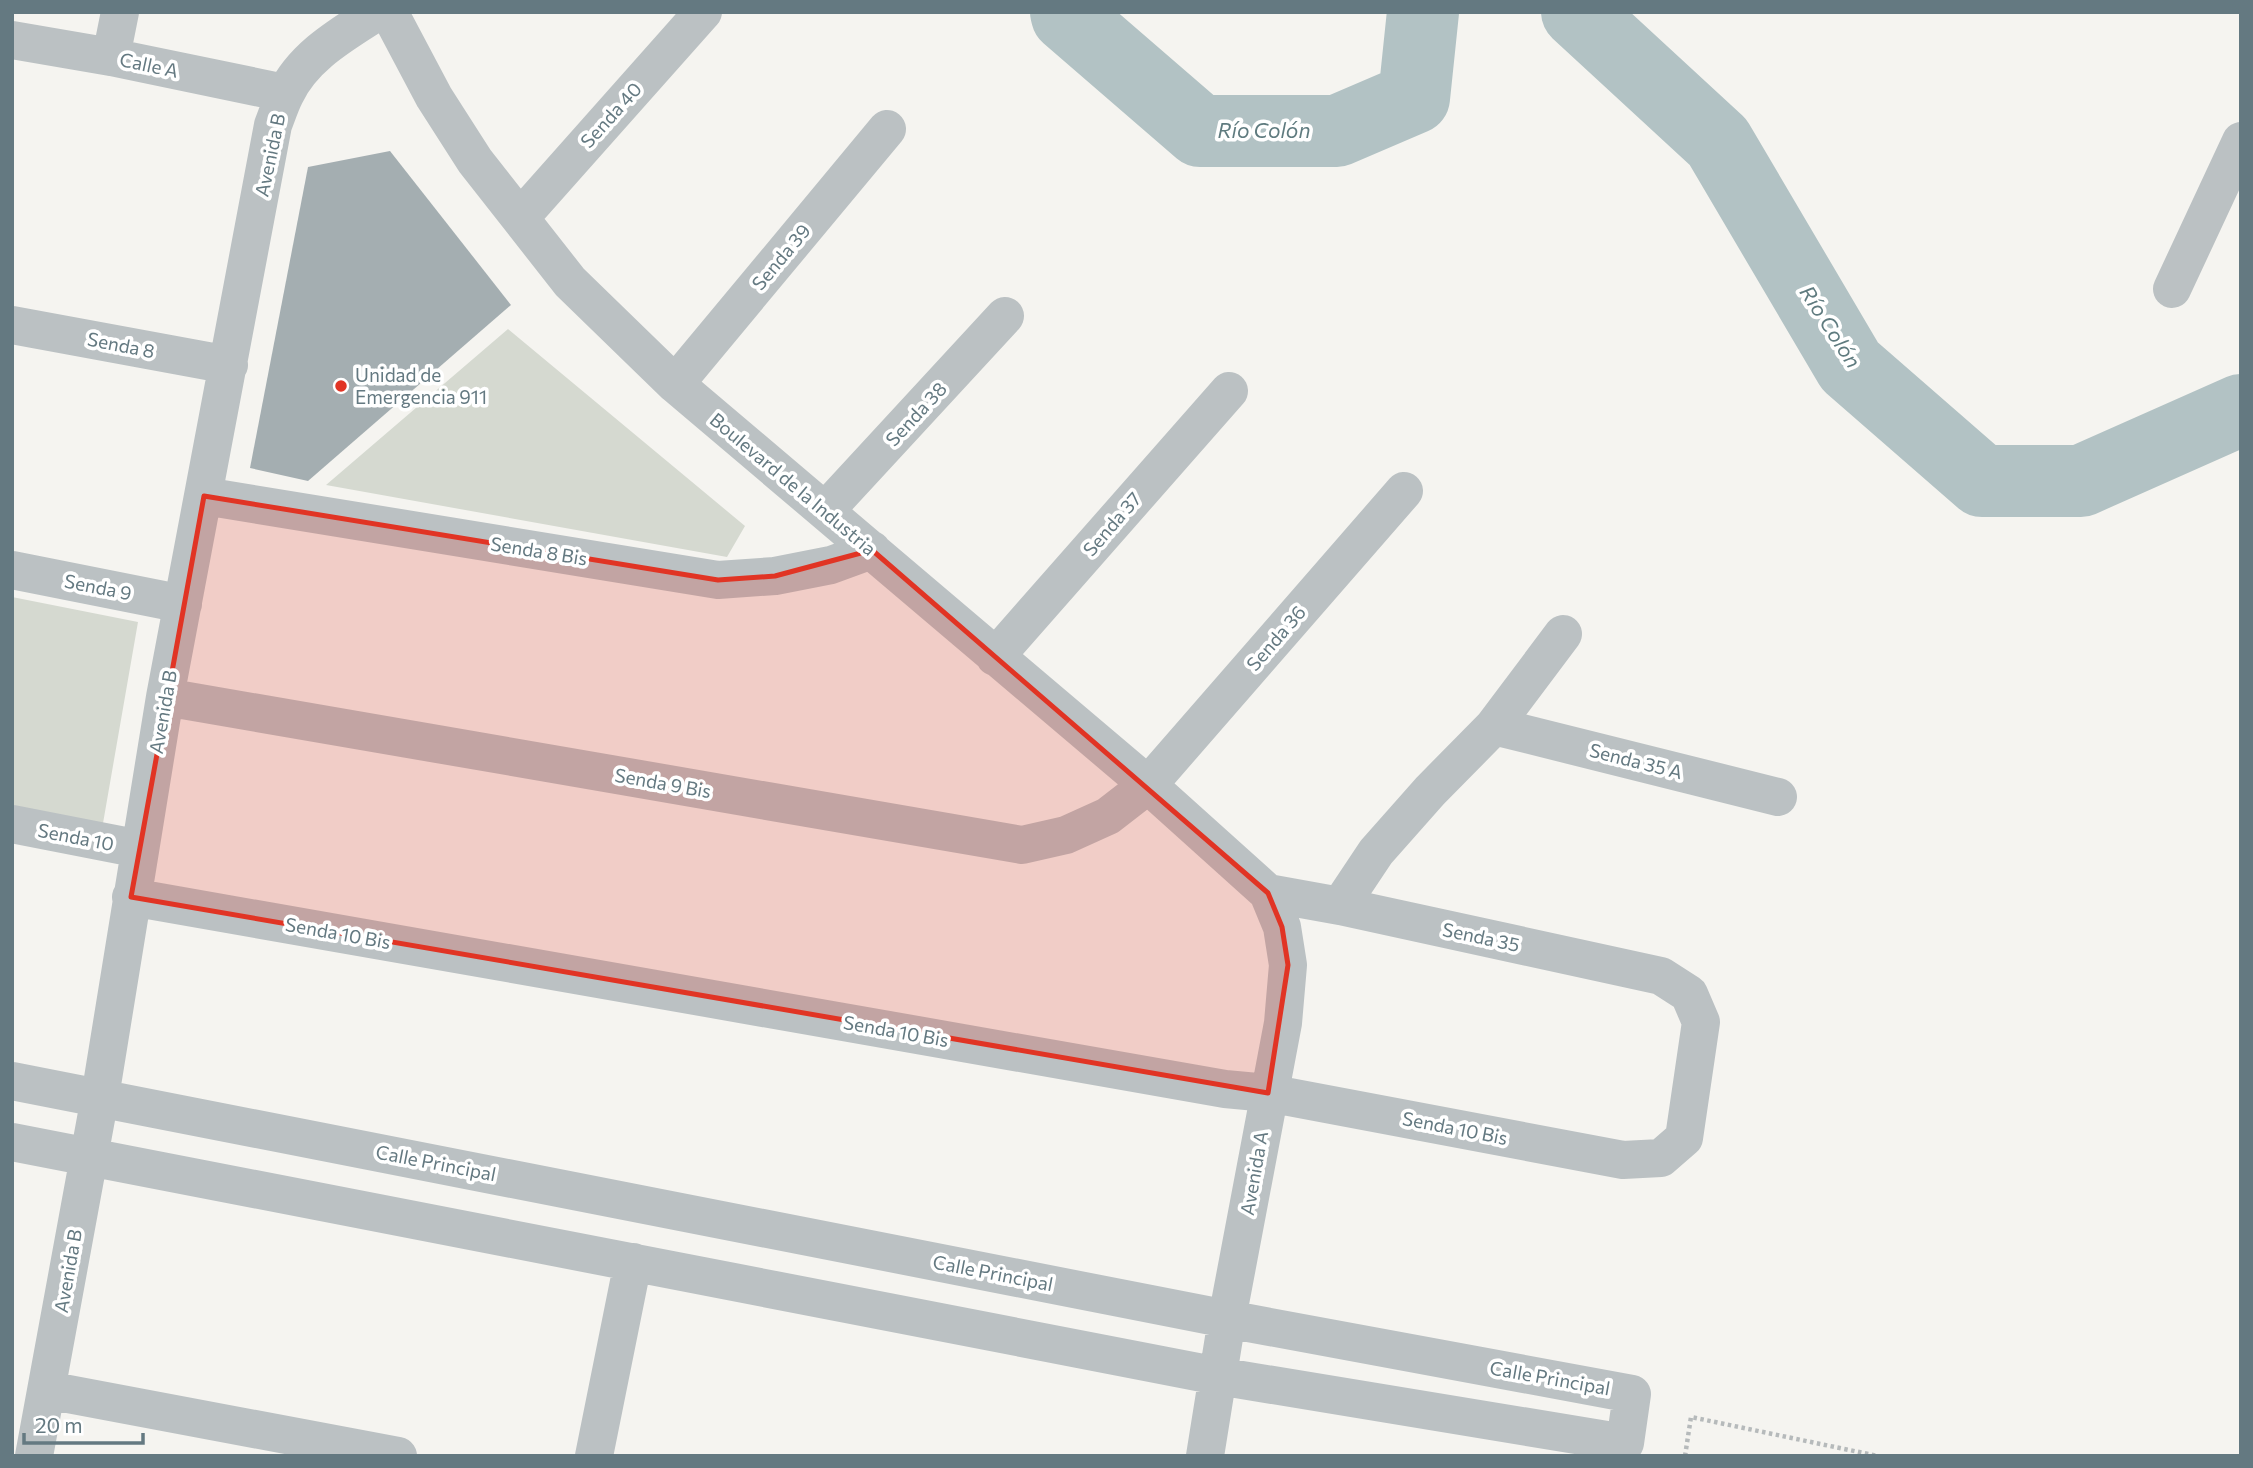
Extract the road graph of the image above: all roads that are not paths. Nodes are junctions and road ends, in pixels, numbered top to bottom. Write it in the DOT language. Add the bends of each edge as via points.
graph roads {
  1 [pos="120,12"];
  2 [pos="377,12"];
  3 [pos="389,12"];
  4 [pos="703,12"];
  5 [pos="12,40"];
  6 [pos="111,57"];
  7 [pos="285,93"];
  8 [pos="887,129"];
  9 [pos="2241,142"];
  10 [pos="520,218"];
  11 [pos="2172,289"];
  12 [pos="1005,316"];
  13 [pos="12,325"];
  14 [pos="229,365"];
  15 [pos="675,384"];
  16 [pos="1229,391"];
  17 [pos="1404,491"];
  18 [pos="204,496"];
  19 [pos="825,511"];
  20 [pos="872,550"];
  21 [pos="12,570"];
  22 [pos="183,604"];
  23 [pos="1563,634"];
  24 [pos="995,657"];
  25 [pos="165,697"];
  26 [pos="1494,726"];
  27 [pos="1148,785"];
  28 [pos="1777,797"];
  29 [pos="12,824"];
  30 [pos="140,849"];
  31 [pos="1268,893"];
  32 [pos="131,897"];
  33 [pos="1340,906"];
  34 [pos="12,1081"];
  35 [pos="1268,1093"];
  36 [pos="100,1097"];
  37 [pos="12,1142"];
  38 [pos="88,1156"];
  39 [pos="1661,1158"];
  40 [pos="633,1262"];
  41 [pos="1227,1319"];
  42 [pos="1218,1376"];
  43 [pos="47,1390"];
  44 [pos="29,1434"];
  45 [pos="398,1456"];
  46 [pos="594,1456"];
  47 [pos="1205,1456"];
  1 -- 6 [label="street"];
  2 -- 7 [label="street, Avenida B" via="330,41"];
  3 -- 10 [label="street, Boulevard de la Industria" via="434,97"];
  4 -- 10 [label="street, Senda 40"];
  5 -- 6 [label="street, Calle A"];
  6 -- 7 [label="street, Calle A"];
  7 -- 14 [label="street, Avenida B" via="273,125"];
  8 -- 15 [label="street, Senda 39"];
  9 -- 11 [label="street"];
  10 -- 15 [label="street, Boulevard de la Industria" via="570,282"];
  12 -- 19 [label="street, Senda 38"];
  13 -- 14 [label="street, Senda 8"];
  14 -- 18 [label="street, Avenida B"];
  15 -- 19 [label="street, Boulevard de la Industria"];
  16 -- 24 [label="street, Senda 37"];
  17 -- 27 [label="street, Senda 36"];
  18 -- 20 [label="street, Senda 8 Bis" via="718,580 775,576 831,565"];
  18 -- 22 [label="street, Avenida B"];
  19 -- 20 [label="street, Boulevard de la Industria"];
  20 -- 24 [label="street, Boulevard de la Industria"];
  21 -- 22 [label="street, Senda 9"];
  22 -- 25 [label="street, Avenida B"];
  23 -- 26 [label="street"];
  24 -- 27 [label="street, Boulevard de la Industria"];
  25 -- 27 [label="street, Senda 9 Bis" via="1022,845 1066,835 1108,816"];
  25 -- 30 [label="street, Avenida B"];
  26 -- 28 [label="street, Senda 35 A"];
  26 -- 33 [label="street" via="1376,852"];
  27 -- 31 [label="street, Boulevard de la Industria"];
  29 -- 30 [label="street, Senda 10"];
  30 -- 32 [label="street, Avenida B"];
  31 -- 33 [label="street, Senda 35"];
  31 -- 35 [label="street, Avenida A" via="1282,927 1288,965 1283,1023"];
  32 -- 35 [label="street, Senda 10 Bis"];
  32 -- 36 [label="street, Avenida B"];
  33 -- 39 [label="street, Senda 35" via="1661,976 1689,994 1701,1023 1684,1138"];
  34 -- 36 [label="street, Calle Principal"];
  35 -- 39 [label="street, Senda 10 Bis" via="1623,1160"];
  35 -- 41 [label="street, Avenida A"];
  36 -- 38 [label="street, Avenida B"];
  36 -- 41 [label="street, Calle Principal"];
  37 -- 38 [label="street, Calle Principal"];
  38 -- 40 [label="street, Calle Principal"];
  38 -- 43 [label="street, Avenida B"];
  40 -- 42 [label="street, Calle Principal"];
  40 -- 46 [label="street"];
  41 -- 42 [label="street, Avenida A"];
  41 -- 42 [label="street, Calle Principal" via="1632,1394 1625,1443"];
  42 -- 47 [label="street, Avenida A"];
  43 -- 44 [label="street, Avenida B"];
  43 -- 45 [label="street"];
}
